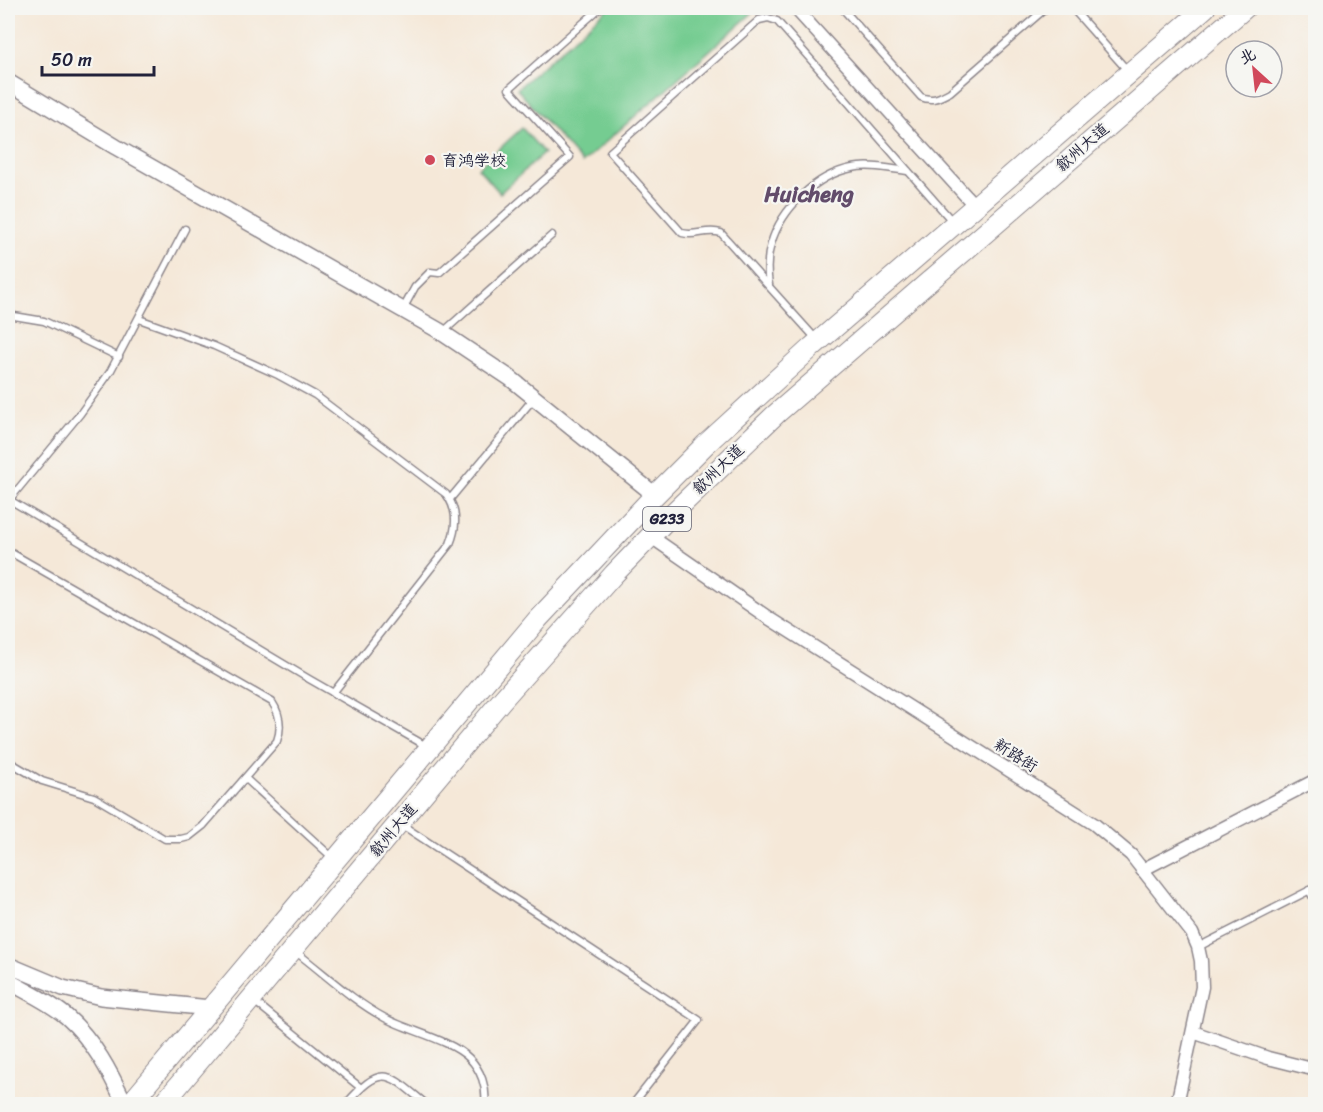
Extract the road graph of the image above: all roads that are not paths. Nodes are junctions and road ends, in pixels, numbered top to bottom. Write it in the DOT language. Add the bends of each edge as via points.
graph roads {
  1 [pos="600,8"];
  2 [pos="795,8"];
  3 [pos="842,8"];
  4 [pos="1046,8"];
  5 [pos="1072,8"];
  6 [pos="1205,8"];
  7 [pos="1245,8"];
  8 [pos="1130,73"];
  9 [pos="8,82"];
  10 [pos="908,171"];
  11 [pos="975,206"];
  12 [pos="954,224"];
  13 [pos="185,229"];
  14 [pos="552,235"];
  15 [pos="769,286"];
  16 [pos="403,309"];
  17 [pos="8,315"];
  18 [pos="139,319"];
  19 [pos="443,333"];
  20 [pos="818,341"];
  21 [pos="119,357"];
  22 [pos="535,397"];
  23 [pos="655,495"];
  24 [pos="8,499"];
  25 [pos="450,500"];
  26 [pos="650,536"];
  27 [pos="8,550"];
  28 [pos="333,693"];
  29 [pos="429,747"];
  30 [pos="8,761"];
  31 [pos="245,778"];
  32 [pos="1316,780"];
  33 [pos="399,823"];
  34 [pos="335,859"];
  35 [pos="1142,870"];
  36 [pos="1312,889"];
  37 [pos="1316,903"];
  38 [pos="1198,946"];
  39 [pos="293,950"];
  40 [pos="8,965"];
  41 [pos="8,981"];
  42 [pos="252,999"];
  43 [pos="210,1008"];
  44 [pos="1193,1032"];
  45 [pos="1316,1070"];
  46 [pos="361,1088"];
  47 [pos="128,1104"];
  48 [pos="163,1104"];
  49 [pos="346,1104"];
  50 [pos="426,1104"];
  51 [pos="485,1104"];
  52 [pos="633,1104"];
  53 [pos="1178,1104"];
  1 -- 16 [label="lane" via="509,89 570,157 439,273 430,273 415,287"];
  2 -- 11 [label="street"];
  3 -- 4 [label="lane" via="921,97 928,100 950,92"];
  5 -- 8 [label="lane"];
  6 -- 8 [label="highway, 歙州大道 / G233"];
  7 -- 26 [label="highway, 歙州大道 / G233" via="829,366"];
  8 -- 11 [label="highway, 歙州大道 / G233"];
  9 -- 16 [label="street"];
  10 -- 12 [label="lane"];
  10 -- 15 [label="lane" via="850,168 805,194 784,217 771,244"];
  10 -- 15 [label="lane" via="777,21 759,20 610,152 682,233 721,233"];
  11 -- 12 [label="highway, 歙州大道 / G233"];
  12 -- 20 [label="highway, 歙州大道 / G233"];
  13 -- 18 [label="lane"];
  14 -- 19 [label="lane"];
  15 -- 20 [label="lane"];
  16 -- 19 [label="street"];
  17 -- 21 [label="lane" via="44,321"];
  18 -- 21 [label="lane"];
  18 -- 25 [label="lane" via="214,346 315,395"];
  19 -- 22 [label="street"];
  20 -- 23 [label="highway, 歙州大道 / G233"];
  21 -- 24 [label="lane" via="85,407"];
  22 -- 23 [label="street"];
  22 -- 25 [label="lane"];
  23 -- 29 [label="highway, 歙州大道 / G233" via="538,619"];
  24 -- 28 [label="lane"];
  25 -- 28 [label="lane" via="456,522 450,544"];
  26 -- 33 [label="highway, 歙州大道 / G233" via="550,644"];
  26 -- 35 [label="street, 新路街" via="770,619 1094,824 1131,855"];
  27 -- 31 [label="lane" via="272,702 279,714 277,741"];
  28 -- 29 [label="lane"];
  29 -- 34 [label="highway, 歙州大道 / G233"];
  30 -- 31 [label="lane" via="42,781 94,797 173,840 197,832"];
  31 -- 34 [label="lane"];
  32 -- 35 [label="street"];
  33 -- 39 [label="highway, 歙州大道 / G233"];
  33 -- 52 [label="lane" via="699,1020"];
  34 -- 43 [label="highway, 歙州大道 / G233"];
  35 -- 38 [label="street, 新路街"];
  36 -- 37 [label="lane"];
  36 -- 38 [label="lane"];
  38 -- 44 [label="street, 新路街" via="1202,987"];
  39 -- 42 [label="highway, 歙州大道 / G233"];
  39 -- 51 [label="lane" via="386,1019 465,1054 481,1075"];
  40 -- 43 [label="street" via="63,988 101,998"];
  41 -- 47 [label="street" via="65,1015 77,1027 100,1055"];
  42 -- 46 [label="lane"];
  42 -- 48 [label="highway, 歙州大道 / G233"];
  43 -- 47 [label="highway, 歙州大道 / G233"];
  44 -- 45 [label="street"];
  44 -- 53 [label="street, 新路街"];
  46 -- 49 [label="lane"];
  46 -- 50 [label="lane" via="389,1076"];
}
